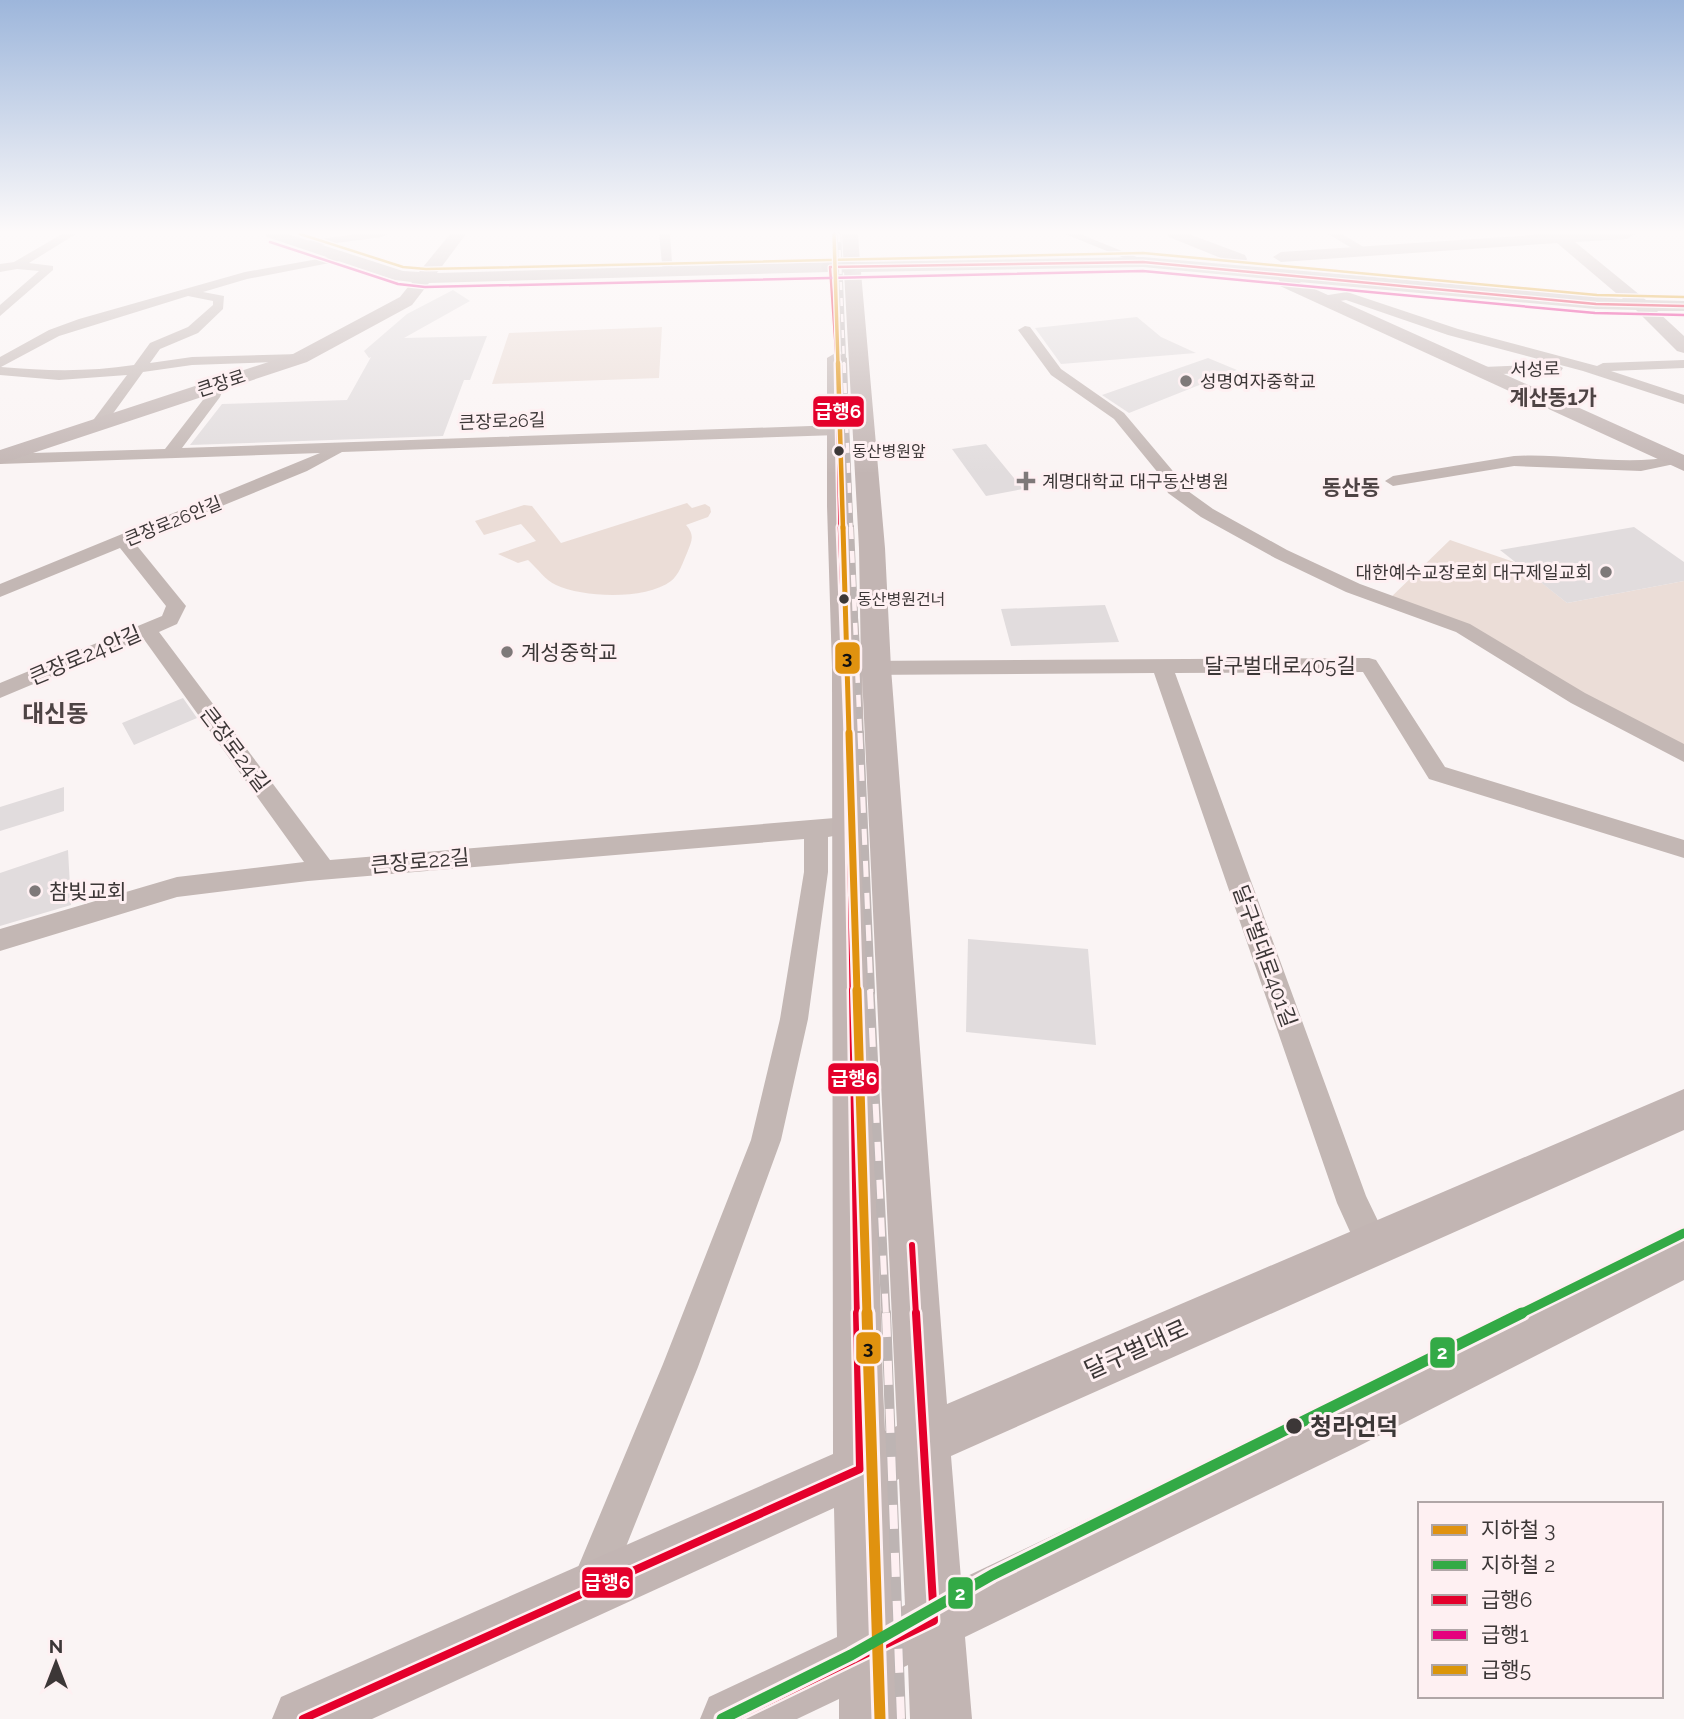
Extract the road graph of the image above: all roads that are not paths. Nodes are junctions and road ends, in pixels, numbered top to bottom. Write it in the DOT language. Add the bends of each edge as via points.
graph roads {
  1 [pos="112,314"];
  2 [pos="210,314"];
  3 [pos="381,314"];
  4 [pos="839,314"];
  5 [pos="847,314"];
  6 [pos="1354,314"];
  7 [pos="1401,314"];
  8 [pos="1651,314"];
  9 [pos="1025,330"];
  10 [pos="1683,345"];
  11 [pos="300,358"];
  12 [pos="0,363"];
  13 [pos="1684,364"];
  14 [pos="1588,368"];
  15 [pos="138,369"];
  16 [pos="0,370"];
  17 [pos="1483,371"];
  18 [pos="218,384"];
  19 [pos="1684,400"];
  20 [pos="99,423"];
  21 [pos="838,430"];
  22 [pos="344,447"];
  23 [pos="169,454"];
  24 [pos="0,458"];
  25 [pos="1680,462"];
  26 [pos="1393,481"];
  27 [pos="124,541"];
  28 [pos="0,591"];
  29 [pos="147,630"];
  30 [pos="1163,666"];
  31 [pos="861,668"];
  32 [pos="0,691"];
  33 [pos="1684,754"];
  34 [pos="832,827"];
  35 [pos="1684,849"];
  36 [pos="323,869"];
  37 [pos="0,940"];
  38 [pos="1684,1109"];
  39 [pos="1373,1244"];
  40 [pos="1684,1255"];
  41 [pos="924,1443"];
  42 [pos="860,1469"];
  43 [pos="589,1591"];
  44 [pos="934,1622"];
  45 [pos="869,1653"];
  46 [pos="303,1719"];
  47 [pos="731,1719"];
  48 [pos="870,1719"];
  49 [pos="941,1719"];
  1 -- 12 [label="street" via="54,333"];
  2 -- 15 [label="street" via="193,330 155,346"];
  3 -- 11 [label="main road, 큰장로"];
  4 -- 21 [label="main road"];
  5 -- 31 [label="main road" via="872,548"];
  6 -- 17 [label="main road"];
  7 -- 14 [label="street, 서성로"];
  8 -- 10 [label="main road"];
  9 -- 33 [label="street" via="1056,372 1119,416 1174,489 1207,513 1353,588 1463,628 1578,698"];
  11 -- 15 [label="street" via="192,361"];
  11 -- 18 [label="main road, 큰장로"];
  13 -- 14 [label="street, 서성로"];
  14 -- 17 [label="street, 서성로"];
  14 -- 19 [label="street, 서성로"];
  15 -- 16 [label="street" via="59,376"];
  15 -- 20 [label="street"];
  17 -- 25 [label="main road"];
  18 -- 20 [label="main road, 큰장로"];
  18 -- 23 [label="street"];
  20 -- 24 [label="main road, 큰장로"];
  21 -- 22 [label="street, 큰장로26길"];
  21 -- 31 [label="main road"];
  22 -- 23 [label="street, 큰장로26길"];
  22 -- 27 [label="street, 큰장로26안길"];
  23 -- 24 [label="street, 큰장로26길"];
  25 -- 26 [label="street" via="1660,466 1491,462"];
  27 -- 28 [label="street, 큰장로26안길"];
  27 -- 29 [label="street, 큰장로24안길" via="176,606 170,620"];
  29 -- 32 [label="street, 큰장로24안길"];
  29 -- 36 [label="street, 큰장로24길"];
  30 -- 31 [label="street, 달구벌대로405길"];
  30 -- 35 [label="street, 달구벌대로405길" via="1369,664 1437,773"];
  30 -- 39 [label="street, 달구벌대로401길" via="1353,1203"];
  31 -- 34 [label="main road"];
  31 -- 41 [label="main road"];
  34 -- 36 [label="street, 큰장로22길"];
  34 -- 42 [label="main road"];
  34 -- 43 [label="street" via="816,872 794,1019 766,1140"];
  36 -- 37 [label="street, 큰장로22길" via="177,887"];
  38 -- 39 [label="main road, 달구벌대로"];
  39 -- 41 [label="main road, 달구벌대로"];
  40 -- 44 [label="main road"];
  41 -- 42 [label="main road, 달구벌대로"];
  41 -- 44 [label="main road"];
  42 -- 43 [label="main road, 달구벌대로"];
  42 -- 45 [label="main road"];
  43 -- 46 [label="main road, 달구벌대로"];
  44 -- 45 [label="main road"];
  44 -- 49 [label="main road"];
  45 -- 47 [label="main road"];
  45 -- 48 [label="main road"];
}
